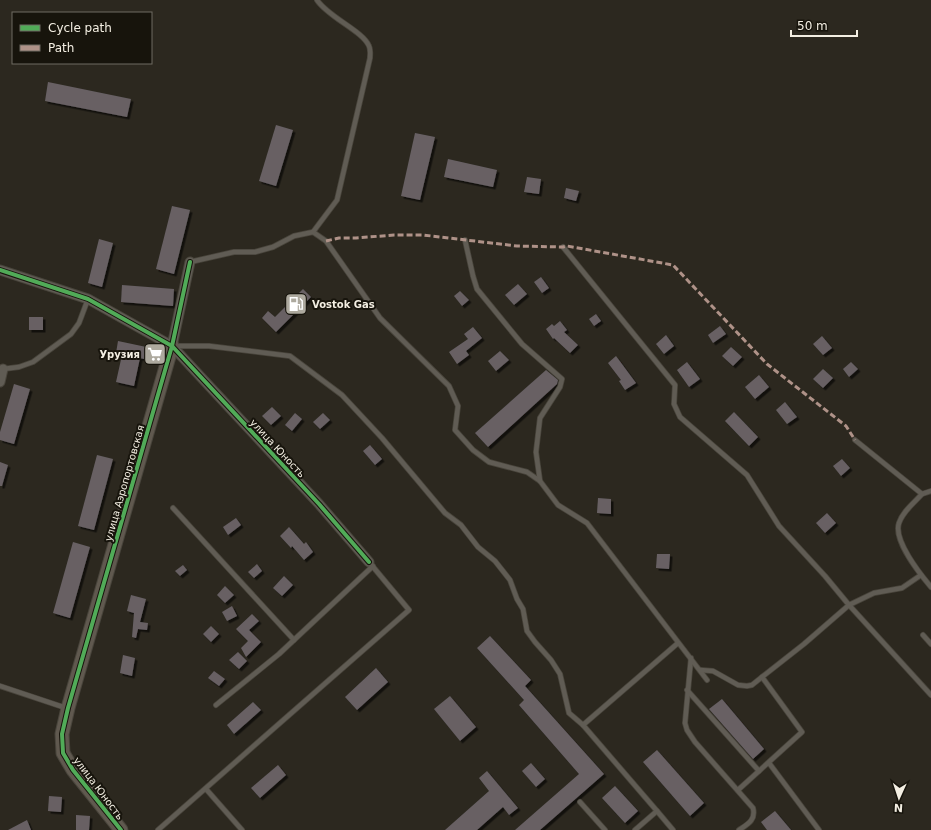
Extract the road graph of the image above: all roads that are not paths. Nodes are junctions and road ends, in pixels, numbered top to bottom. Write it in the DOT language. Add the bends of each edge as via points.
graph roads {
  1 [pos="317,0"];
  2 [pos="313,232"];
  3 [pos="465,240"];
  4 [pos="563,247"];
  5 [pos="190,262"];
  6 [pos="0,270"];
  7 [pos="88,299"];
  8 [pos="172,346"];
  9 [pos="3,369"];
  10 [pos="0,382"];
  11 [pos="855,440"];
  12 [pos="540,481"];
  13 [pos="931,491"];
  14 [pos="922,494"];
  15 [pos="173,508"];
  16 [pos="371,564"];
  17 [pos="921,576"];
  18 [pos="931,587"];
  19 [pos="849,605"];
  20 [pos="923,635"];
  21 [pos="294,640"];
  22 [pos="678,642"];
  23 [pos="931,644"];
  24 [pos="691,658"];
  25 [pos="700,670"];
  26 [pos="762,677"];
  27 [pos="707,680"];
  28 [pos="0,686"];
  29 [pos="687,690"];
  30 [pos="931,695"];
  31 [pos="216,705"];
  32 [pos="68,708"];
  33 [pos="583,725"];
  34 [pos="769,763"];
  35 [pos="759,771"];
  36 [pos="206,788"];
  37 [pos="738,790"];
  38 [pos="580,802"];
  39 [pos="656,811"];
  40 [pos="746,825"];
  41 [pos="121,830"];
  42 [pos="158,830"];
  43 [pos="242,830"];
  44 [pos="605,830"];
  45 [pos="635,830"];
  46 [pos="673,830"];
  47 [pos="739,830"];
  48 [pos="750,830"];
  49 [pos="819,830"];
  1 -- 2 [label="lane" via="363,38 369,45 370,58 337,200"];
  2 -- 5 [label="lane" via="294,236 255,252 234,252"];
  2 -- 12 [label="lane" via="326,241 380,318 449,386 458,406 455,430 473,450 489,462 527,472"];
  3 -- 12 [label="lane" via="477,289 522,344 562,379 560,387 540,418 536,452"];
  4 -- 19 [label="lane" via="675,385 674,404 680,417 747,475 779,526"];
  5 -- 8 [label="street, улица Аэропортовская"];
  6 -- 7 [label="street, улица Юность"];
  7 -- 8 [label="street, улица Юность"];
  7 -- 9 [label="lane" via="79,323 71,334 34,362"];
  8 -- 16 [label="street, улица Юность" via="319,504"];
  8 -- 32 [label="street, улица Аэропортовская"];
  8 -- 33 [label="lane" via="209,346 290,356 342,395 445,513 470,535 510,580 523,609 527,631 560,674 569,713"];
  9 -- 10 [label="street"];
  11 -- 14 [label="lane"];
  12 -- 22 [label="lane" via="558,505 587,523"];
  13 -- 14 [label="lane"];
  14 -- 17 [label="lane" via="904,513 898,534"];
  15 -- 21 [label="lane"];
  16 -- 21 [label="lane"];
  16 -- 36 [label="lane" via="410,610"];
  17 -- 18 [label="lane"];
  17 -- 19 [label="lane" via="902,588 874,593"];
  19 -- 26 [label="lane"];
  19 -- 30 [label="lane"];
  20 -- 23 [label="lane"];
  21 -- 31 [label="lane"];
  22 -- 24 [label="lane"];
  22 -- 33 [label="lane"];
  24 -- 25 [label="lane"];
  24 -- 29 [label="lane"];
  25 -- 26 [label="lane" via="713,671 738,685 752,685"];
  25 -- 27 [label="lane"];
  26 -- 34 [label="lane" via="802,732"];
  28 -- 32 [label="lane"];
  29 -- 35 [label="lane"];
  29 -- 37 [label="lane" via="686,730"];
  32 -- 41 [label="street, улица Юность" via="62,734 63,753 73,770"];
  33 -- 39 [label="lane"];
  34 -- 35 [label="lane"];
  34 -- 49 [label="lane"];
  35 -- 37 [label="lane"];
  36 -- 42 [label="lane"];
  36 -- 43 [label="lane"];
  37 -- 40 [label="lane" via="753,808 751,821"];
  38 -- 44 [label="lane"];
  39 -- 45 [label="lane"];
  39 -- 46 [label="lane"];
  40 -- 47 [label="lane"];
  40 -- 48 [label="lane"];
}
